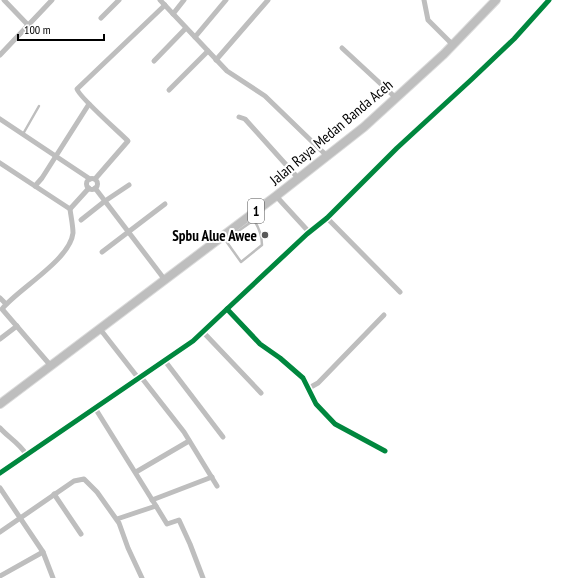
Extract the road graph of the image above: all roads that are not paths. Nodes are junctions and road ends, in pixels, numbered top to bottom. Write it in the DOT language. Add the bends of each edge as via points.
graph roads {
  1 [pos="4,0"];
  2 [pos="52,0"];
  3 [pos="119,0"];
  4 [pos="160,0"];
  5 [pos="184,0"];
  6 [pos="226,0"];
  7 [pos="268,0"];
  8 [pos="424,0"];
  9 [pos="496,0"];
  10 [pos="549,0"];
  11 [pos="165,5"];
  12 [pos="173,14"];
  13 [pos="101,18"];
  14 [pos="28,25"];
  15 [pos="186,28"];
  16 [pos="195,37"];
  17 [pos="452,44"];
  18 [pos="342,48"];
  19 [pos="1,51"];
  20 [pos="208,52"];
  21 [pos="216,60"];
  22 [pos="154,61"];
  23 [pos="169,90"];
  24 [pos="396,98"];
  25 [pos="89,104"];
  26 [pos="39,106"];
  27 [pos="239,117"];
  28 [pos="0,119"];
  29 [pos="23,134"];
  30 [pos="56,155"];
  31 [pos="327,156"];
  32 [pos="0,163"];
  33 [pos="298,178"];
  34 [pos="92,179"];
  35 [pos="129,185"];
  36 [pos="35,186"];
  37 [pos="89,188"];
  38 [pos="95,188"];
  39 [pos="276,196"];
  40 [pos="105,201"];
  41 [pos="165,204"];
  42 [pos="70,209"];
  43 [pos="252,218"];
  44 [pos="326,218"];
  45 [pos="81,220"];
  46 [pos="128,232"];
  47 [pos="308,232"];
  48 [pos="102,252"];
  49 [pos="165,280"];
  50 [pos="400,292"];
  51 [pos="0,298"];
  52 [pos="6,304"];
  53 [pos="227,309"];
  54 [pos="384,315"];
  55 [pos="17,326"];
  56 [pos="100,329"];
  57 [pos="204,332"];
  58 [pos="0,339"];
  59 [pos="165,361"];
  60 [pos="51,366"];
  61 [pos="140,378"];
  62 [pos="309,388"];
  63 [pos="261,393"];
  64 [pos="0,404"];
  65 [pos="94,408"];
  66 [pos="0,428"];
  67 [pos="223,437"];
  68 [pos="189,441"];
  69 [pos="385,451"];
  70 [pos="26,454"];
  71 [pos="0,472"];
  72 [pos="136,472"];
  73 [pos="212,477"];
  74 [pos="217,486"];
  75 [pos="0,488"];
  76 [pos="54,494"];
  77 [pos="152,500"];
  78 [pos="156,506"];
  79 [pos="20,517"];
  80 [pos="117,519"];
  81 [pos="0,532"];
  82 [pos="81,534"];
  83 [pos="43,552"];
  84 [pos="0,576"];
  85 [pos="53,578"];
  86 [pos="142,578"];
  87 [pos="203,578"];
  1 -- 14 [label="street"];
  2 -- 14 [label="street"];
  3 -- 13 [label="street"];
  4 -- 11 [label="street"];
  5 -- 12 [label="street"];
  6 -- 16 [label="street"];
  7 -- 21 [label="street"];
  8 -- 17 [label="street" via="428,20"];
  9 -- 17 [label="highway, Jalan Raya Medan Banda Aceh / 1"];
  10 -- 44 [label="street" via="514,39"];
  11 -- 12 [label="street"];
  11 -- 25 [label="street" via="77,89"];
  12 -- 15 [label="street"];
  14 -- 19 [label="street"];
  15 -- 16 [label="street"];
  15 -- 22 [label="street"];
  16 -- 20 [label="street"];
  17 -- 24 [label="highway, Jalan Raya Medan Banda Aceh / 1"];
  18 -- 24 [label="street"];
  20 -- 21 [label="street"];
  20 -- 23 [label="street"];
  21 -- 31 [label="street" via="226,71 265,96"];
  24 -- 31 [label="highway, Jalan Raya Medan Banda Aceh / 1"];
  25 -- 30 [label="street"];
  25 -- 34 [label="street" via="128,142"];
  26 -- 29 [label="lane"];
  27 -- 33 [label="street" via="245,119"];
  28 -- 29 [label="street"];
  29 -- 30 [label="street"];
  30 -- 34 [label="street"];
  30 -- 36 [label="street"];
  31 -- 33 [label="highway, Jalan Raya Medan Banda Aceh / 1"];
  32 -- 36 [label="street"];
  33 -- 39 [label="highway, Jalan Raya Medan Banda Aceh / 1"];
  34 -- 37 [label="street" via="87,183"];
  34 -- 38 [label="street" via="98,183"];
  35 -- 40 [label="street"];
  36 -- 42 [label="street"];
  37 -- 38 [label="street"];
  37 -- 42 [label="street"];
  38 -- 40 [label="street"];
  39 -- 43 [label="highway, Jalan Raya Medan Banda Aceh / 1"];
  39 -- 47 [label="street"];
  40 -- 45 [label="street"];
  40 -- 46 [label="street"];
  41 -- 46 [label="street"];
  42 -- 52 [label="street" via="72,234 68,246 44,272"];
  43 -- 43 [label="lane" via="261,233 262,245 241,262 226,241"];
  43 -- 49 [label="highway, Jalan Raya Medan Banda Aceh / 1"];
  44 -- 47 [label="street"];
  44 -- 50 [label="street"];
  46 -- 48 [label="street"];
  46 -- 49 [label="street"];
  47 -- 53 [label="street"];
  49 -- 56 [label="highway, Jalan Raya Medan Banda Aceh / 1"];
  51 -- 52 [label="street"];
  52 -- 55 [label="street" via="2,311"];
  53 -- 57 [label="street"];
  53 -- 62 [label="street" via="260,344 295,369"];
  54 -- 62 [label="street" via="318,383"];
  55 -- 58 [label="street"];
  55 -- 60 [label="street"];
  56 -- 60 [label="highway, Jalan Raya Medan Banda Aceh / 1"];
  56 -- 61 [label="street"];
  57 -- 59 [label="street"];
  57 -- 63 [label="street"];
  59 -- 61 [label="street"];
  59 -- 67 [label="street"];
  60 -- 64 [label="highway, Jalan Raya Medan Banda Aceh / 1"];
  61 -- 65 [label="street"];
  61 -- 68 [label="street"];
  62 -- 69 [label="street" via="316,404 334,424"];
  65 -- 70 [label="street"];
  65 -- 72 [label="street"];
  66 -- 70 [label="street" via="18,443"];
  68 -- 72 [label="street"];
  68 -- 73 [label="street"];
  70 -- 71 [label="street"];
  72 -- 77 [label="street"];
  73 -- 74 [label="street"];
  73 -- 77 [label="street"];
  75 -- 79 [label="street"];
  76 -- 79 [label="street"];
  76 -- 80 [label="street" via="74,480 84,479"];
  76 -- 82 [label="street"];
  77 -- 78 [label="street"];
  78 -- 80 [label="street"];
  78 -- 87 [label="street" via="167,524 180,521"];
  79 -- 81 [label="street"];
  79 -- 83 [label="street"];
  80 -- 86 [label="street"];
  83 -- 84 [label="street"];
  83 -- 85 [label="street"];
}
